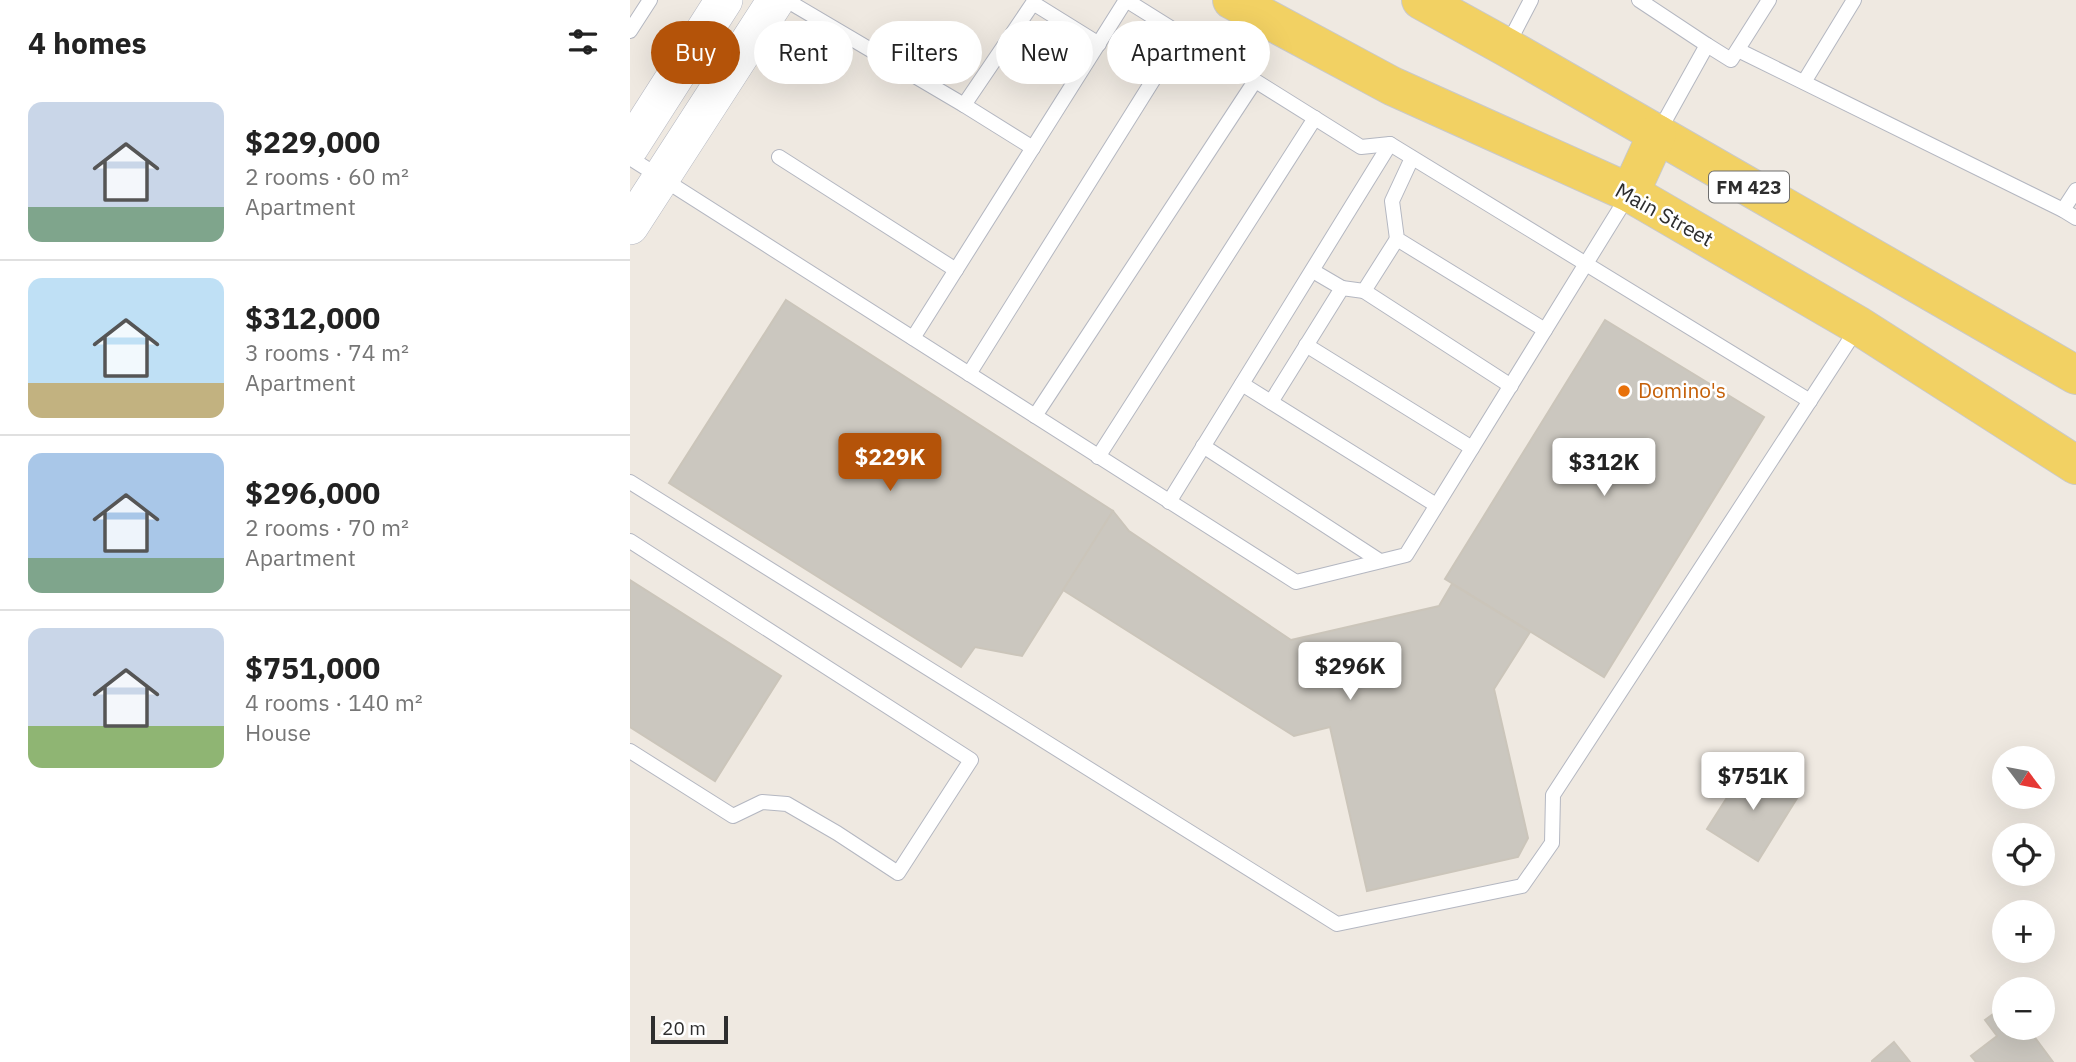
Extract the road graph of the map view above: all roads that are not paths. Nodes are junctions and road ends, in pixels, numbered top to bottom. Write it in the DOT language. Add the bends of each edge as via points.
graph roads {
  1 [pos="650,0"];
  2 [pos="776,0"];
  3 [pos="786,0"];
  4 [pos="1126,0"];
  5 [pos="1231,0"];
  6 [pos="1421,0"];
  7 [pos="1531,0"];
  8 [pos="1639,0"];
  9 [pos="1769,0"];
  10 [pos="1854,0"];
  11 [pos="716,6"];
  12 [pos="1161,21"];
  13 [pos="630,31"];
  14 [pos="1099,44"];
  15 [pos="1707,45"];
  16 [pos="1506,47"];
  17 [pos="1738,50"];
  18 [pos="1804,82"];
  19 [pos="1151,84"];
  20 [pos="1253,84"];
  21 [pos="1260,84"];
  22 [pos="964,105"];
  23 [pos="1315,118"];
  24 [pos="1657,134"];
  25 [pos="1390,145"];
  26 [pos="630,147"];
  27 [pos="1033,148"];
  28 [pos="779,157"];
  29 [pos="1412,158"];
  30 [pos="630,159"];
  31 [pos="661,178"];
  32 [pos="2076,190"];
  33 [pos="1630,193"];
  34 [pos="2063,210"];
  35 [pos="2076,218"];
  36 [pos="630,226"];
  37 [pos="1397,239"];
  38 [pos="1586,264"];
  39 [pos="956,270"];
  40 [pos="1313,271"];
  41 [pos="1342,288"];
  42 [pos="1364,291"];
  43 [pos="1859,326"];
  44 [pos="1545,330"];
  45 [pos="913,338"];
  46 [pos="1306,345"];
  47 [pos="969,374"];
  48 [pos="2076,375"];
  49 [pos="1242,384"];
  50 [pos="1511,386"];
  51 [pos="1810,401"];
  52 [pos="1270,402"];
  53 [pos="1035,416"];
  54 [pos="1203,446"];
  55 [pos="1472,448"];
  56 [pos="1098,457"];
  57 [pos="2076,465"];
  58 [pos="630,482"];
  59 [pos="1169,502"];
  60 [pos="1436,505"];
  61 [pos="630,541"];
  62 [pos="1381,561"];
  63 [pos="630,751"];
  1 -- 13 [label="lane"];
  2 -- 31 [label="main road"];
  3 -- 22 [label="lane"];
  4 -- 12 [label="lane"];
  4 -- 14 [label="lane"];
  5 -- 33 [label="main road, Main Street" via="1392,86"];
  6 -- 16 [label="main road, FM 423"];
  7 -- 16 [label="lane"];
  8 -- 15 [label="lane"];
  9 -- 17 [label="lane"];
  10 -- 18 [label="lane"];
  11 -- 26 [label="main road"];
  14 -- 22 [label="lane" via="1033,3"];
  14 -- 27 [label="lane"];
  15 -- 17 [label="lane" via="1731,60"];
  15 -- 24 [label="lane"];
  16 -- 24 [label="main road, FM 423"];
  17 -- 18 [label="lane"];
  18 -- 34 [label="lane"];
  19 -- 47 [label="lane"];
  20 -- 53 [label="lane"];
  21 -- 23 [label="lane"];
  22 -- 27 [label="lane"];
  23 -- 25 [label="lane" via="1361,147"];
  23 -- 56 [label="lane"];
  24 -- 33 [label="main road"];
  24 -- 48 [label="main road, FM 423"];
  25 -- 29 [label="lane"];
  25 -- 40 [label="lane"];
  27 -- 39 [label="lane"];
  28 -- 39 [label="lane"];
  29 -- 37 [label="lane" via="1392,201"];
  29 -- 38 [label="lane"];
  30 -- 31 [label="lane"];
  31 -- 36 [label="main road"];
  31 -- 45 [label="lane"];
  32 -- 34 [label="lane"];
  33 -- 38 [label="lane"];
  33 -- 43 [label="main road, Main Street"];
  34 -- 35 [label="lane"];
  37 -- 42 [label="lane"];
  37 -- 44 [label="lane"];
  38 -- 44 [label="lane"];
  38 -- 51 [label="lane"];
  39 -- 45 [label="lane"];
  40 -- 41 [label="lane"];
  40 -- 49 [label="lane"];
  41 -- 42 [label="lane"];
  41 -- 46 [label="lane"];
  42 -- 50 [label="lane"];
  43 -- 51 [label="lane"];
  43 -- 57 [label="main road, Main Street"];
  44 -- 50 [label="lane"];
  45 -- 47 [label="lane"];
  46 -- 52 [label="lane"];
  46 -- 55 [label="lane"];
  47 -- 53 [label="lane"];
  49 -- 52 [label="lane"];
  49 -- 54 [label="lane"];
  50 -- 55 [label="lane"];
  51 -- 58 [label="lane" via="1553,795 1552,843 1522,886 1337,924"];
  52 -- 60 [label="lane"];
  53 -- 56 [label="lane"];
  54 -- 59 [label="lane"];
  54 -- 62 [label="lane"];
  55 -- 60 [label="lane"];
  56 -- 59 [label="lane"];
  59 -- 62 [label="lane" via="1296,582"];
  60 -- 62 [label="lane" via="1406,555"];
  61 -- 63 [label="lane" via="971,760 898,873 787,804 762,802 733,816"];
}
